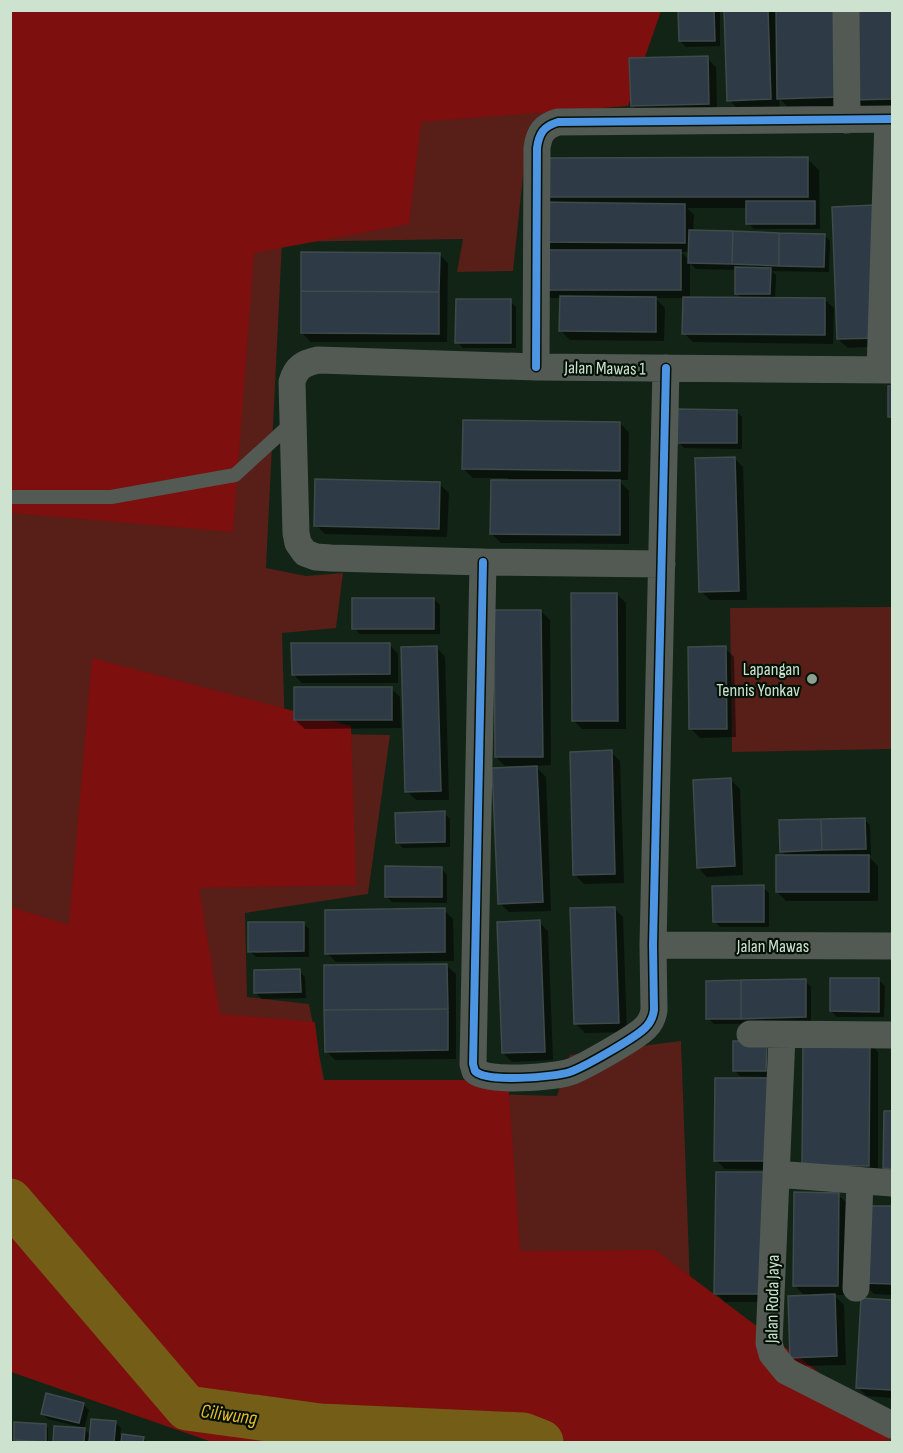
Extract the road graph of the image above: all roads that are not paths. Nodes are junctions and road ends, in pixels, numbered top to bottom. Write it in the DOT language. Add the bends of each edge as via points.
graph roads {
  1 [pos="846,10"];
  2 [pos="890,119"];
  3 [pos="847,120"];
  4 [pos="536,367"];
  5 [pos="666,368"];
  6 [pos="886,370"];
  7 [pos="293,422"];
  8 [pos="10,497"];
  9 [pos="483,562"];
  10 [pos="662,564"];
  11 [pos="653,945"];
  12 [pos="892,946"];
  13 [pos="750,1034"];
  14 [pos="892,1035"];
  15 [pos="782,1036"];
  16 [pos="776,1174"];
  17 [pos="860,1182"];
  18 [pos="892,1183"];
  19 [pos="856,1288"];
  20 [pos="892,1425"];
  1 -- 3 [label="street"];
  2 -- 3 [label="street"];
  2 -- 6 [label="street"];
  3 -- 4 [label="street" via="558,122 544,128 537,148"];
  4 -- 5 [label="street, Jalan Mawas 1"];
  4 -- 7 [label="street, Jalan Mawas 1" via="307,362 299,367 292,382"];
  5 -- 6 [label="street, Jalan Mawas 1"];
  5 -- 10 [label="street"];
  7 -- 8 [label="lane" via="235,475 111,497"];
  7 -- 9 [label="street" via="296,533 305,553 331,558"];
  9 -- 10 [label="street"];
  9 -- 11 [label="street" via="475,1071 484,1077 510,1078 560,1074 633,1037 652,1018"];
  10 -- 11 [label="street"];
  11 -- 12 [label="street, Jalan Mawas"];
  13 -- 15 [label="street"];
  14 -- 15 [label="street"];
  15 -- 16 [label="street, Jalan Roda Jaya"];
  16 -- 17 [label="street"];
  16 -- 20 [label="street, Jalan Roda Jaya" via="769,1343 772,1354 786,1371"];
  17 -- 18 [label="street"];
  17 -- 19 [label="street"];
}
